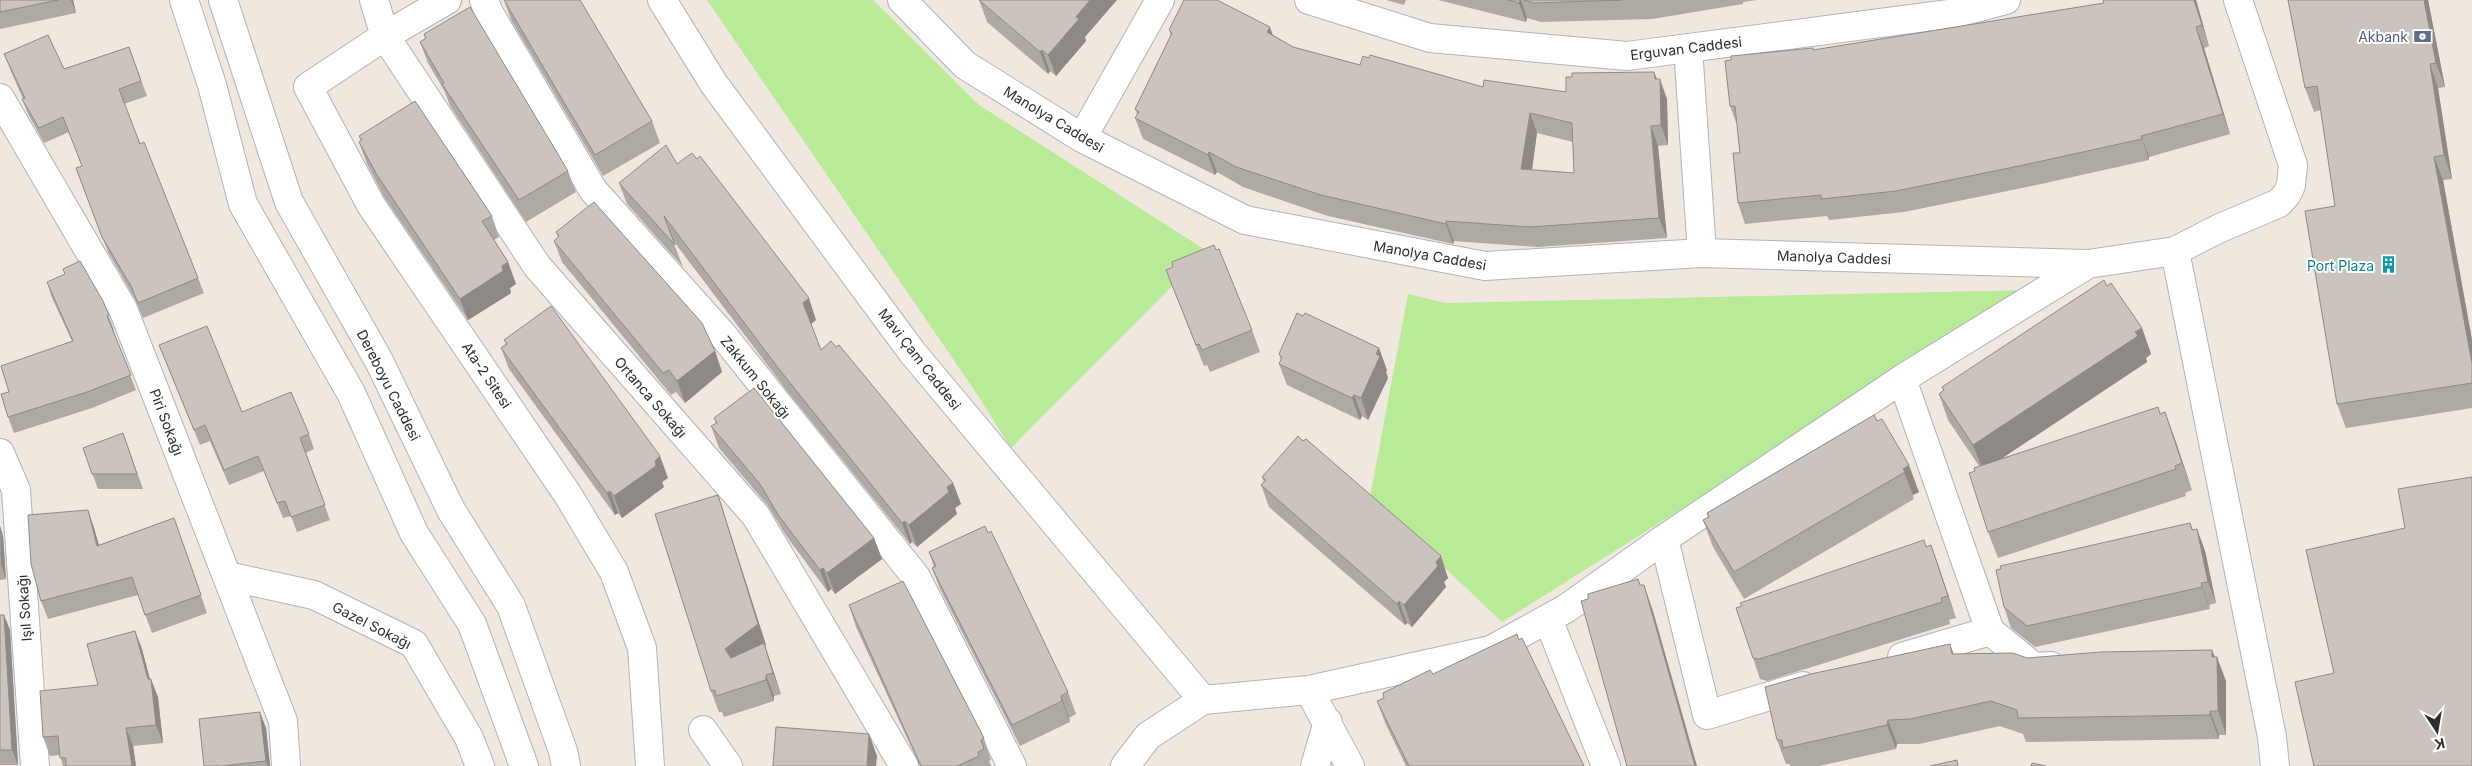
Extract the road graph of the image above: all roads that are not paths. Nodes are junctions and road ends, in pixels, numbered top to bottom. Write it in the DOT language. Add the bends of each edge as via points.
graph roads {
  1 [pos="184,0"];
  2 [pos="223,0"];
  3 [pos="374,0"];
  4 [pos="447,0"];
  5 [pos="484,0"];
  6 [pos="662,0"];
  7 [pos="902,0"];
  8 [pos="1160,0"];
  9 [pos="1309,0"];
  10 [pos="2006,0"];
  11 [pos="2238,0"];
  12 [pos="385,36"];
  13 [pos="1688,48"];
  14 [pos="0,98"];
  15 [pos="1082,138"];
  16 [pos="2175,252"];
  17 [pos="1702,253"];
  18 [pos="2088,264"];
  19 [pos="1902,379"];
  20 [pos="0,453"];
  21 [pos="1664,539"];
  22 [pos="227,576"];
  23 [pos="1548,619"];
  24 [pos="1990,631"];
  25 [pos="2072,664"];
  26 [pos="1876,665"];
  27 [pos="1829,679"];
  28 [pos="1309,690"];
  29 [pos="1203,700"];
  30 [pos="1328,722"];
  31 [pos="703,730"];
  32 [pos="35,766"];
  33 [pos="286,766"];
  34 [pos="480,766"];
  35 [pos="524,766"];
  36 [pos="566,766"];
  37 [pos="650,766"];
  38 [pos="728,766"];
  39 [pos="904,766"];
  40 [pos="1012,766"];
  41 [pos="1125,766"];
  42 [pos="1315,766"];
  43 [pos="1350,766"];
  44 [pos="1606,766"];
  45 [pos="2274,766"];
  1 -- 35 [label="street" via="212,85 243,204 351,393 414,533 472,624"];
  2 -- 36 [label="street, Dereboyu Caddesi" via="289,202 379,361 451,510 511,606 564,750"];
  3 -- 12 [label="street"];
  4 -- 12 [label="street, Ata-2 Sitesi"];
  5 -- 40 [label="street, Zakkum Sokağı" via="593,190 722,334 916,577"];
  6 -- 29 [label="street, Mavi Çam Caddesi" via="714,84 912,352"];
  7 -- 15 [label="street, Manolya Caddesi" via="965,65"];
  8 -- 15 [label="street"];
  9 -- 13 [label="street, Erguvan Caddesi" via="1430,38 1627,56"];
  10 -- 13 [label="street, Erguvan Caddesi" via="1956,13"];
  11 -- 16 [label="street" via="2293,165 2290,185 2279,203"];
  12 -- 37 [label="street, Ata-2 Sitesi" via="308,87 371,205 568,494 614,572 642,648"];
  12 -- 39 [label="street, Ortanca Sokağı" via="537,266 756,516"];
  13 -- 17 [label="street"];
  14 -- 22 [label="street, Piri Sokağı" via="123,309"];
  15 -- 17 [label="street, Manolya Caddesi" via="1244,220 1485,266"];
  16 -- 18 [label="street"];
  16 -- 45 [label="street" via="2272,737"];
  17 -- 18 [label="street, Manolya Caddesi"];
  18 -- 19 [label="street"];
  19 -- 21 [label="street"];
  19 -- 24 [label="street"];
  20 -- 32 [label="street, Işıl Sokağı" via="16,490"];
  21 -- 23 [label="street"];
  21 -- 27 [label="street" via="1707,715"];
  22 -- 33 [label="street, Piri Sokağı" via="284,721"];
  22 -- 34 [label="street, Gazel Sokağı" via="314,595 414,644 469,738"];
  23 -- 28 [label="street" via="1491,650"];
  23 -- 44 [label="street"];
  24 -- 25 [label="street" via="2034,668"];
  24 -- 26 [label="street"];
  28 -- 29 [label="street"];
  28 -- 30 [label="street"];
  29 -- 41 [label="street" via="1148,736"];
  30 -- 42 [label="street"];
  30 -- 43 [label="street"];
  31 -- 38 [label="street"];
}
